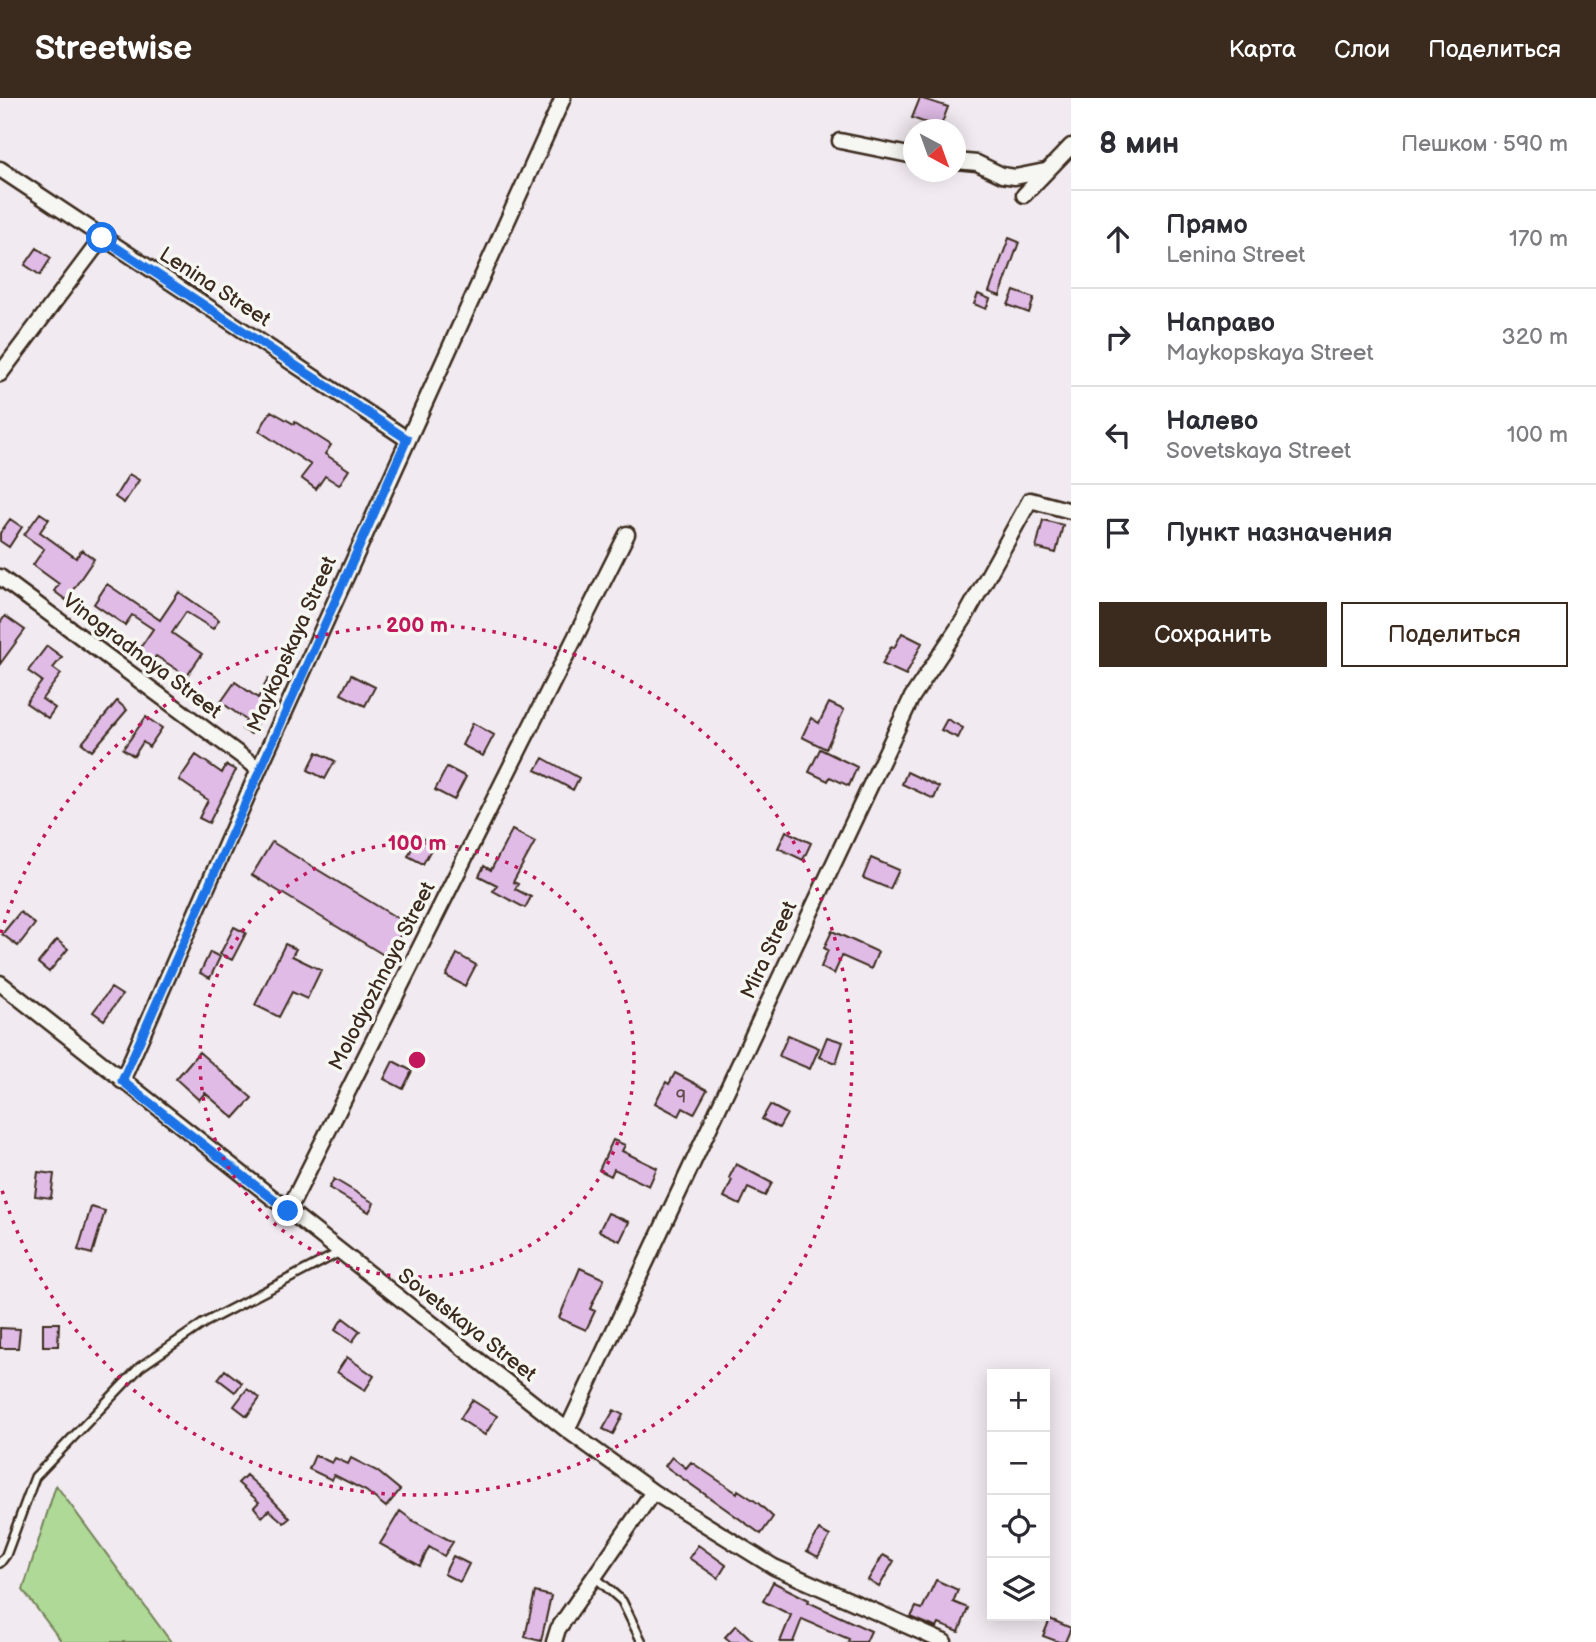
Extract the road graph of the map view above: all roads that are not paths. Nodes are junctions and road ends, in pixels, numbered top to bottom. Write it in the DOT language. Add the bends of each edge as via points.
graph roads {
  1 [pos="563,98"];
  2 [pos="840,141"];
  3 [pos="1071,146"];
  4 [pos="903,154"];
  5 [pos="966,162"];
  6 [pos="0,169"];
  7 [pos="1045,170"];
  8 [pos="1024,195"];
  9 [pos="102,238"];
  10 [pos="0,374"];
  11 [pos="407,439"];
  12 [pos="1071,511"];
  13 [pos="627,534"];
  14 [pos="0,577"];
  15 [pos="259,769"];
  16 [pos="0,983"];
  17 [pos="122,1081"];
  18 [pos="288,1211"];
  19 [pos="340,1252"];
  20 [pos="566,1430"];
  21 [pos="653,1492"];
  22 [pos="0,1563"];
  23 [pos="594,1577"];
  24 [pos="554,1642"];
  25 [pos="642,1642"];
  26 [pos="944,1642"];
  1 -- 11 [label="street, Maykopskaya Street"];
  2 -- 4 [label="street"];
  3 -- 7 [label="street"];
  5 -- 7 [label="street" via="1016,177"];
  6 -- 9 [label="street, Lenina Street"];
  7 -- 8 [label="street"];
  9 -- 10 [label="street"];
  9 -- 11 [label="street, Lenina Street"];
  11 -- 15 [label="street, Maykopskaya Street"];
  12 -- 20 [label="street, Mira Street" via="1030,500 964,619 912,697"];
  13 -- 18 [label="street, Molodyozhnaya Street"];
  14 -- 15 [label="street, Vinogradnaya Street"];
  15 -- 17 [label="street, Maykopskaya Street"];
  16 -- 17 [label="street, Sovetskaya Street"];
  17 -- 18 [label="street, Sovetskaya Street"];
  18 -- 19 [label="street, Sovetskaya Street"];
  19 -- 20 [label="street, Sovetskaya Street"];
  19 -- 22 [label="lane" via="204,1323 139,1367 35,1477"];
  20 -- 21 [label="street, Sovetskaya Street"];
  21 -- 23 [label="street"];
  21 -- 26 [label="street, Sovetskaya Street" via="774,1567"];
  23 -- 24 [label="street"];
  23 -- 25 [label="lane" via="622,1601"];
}
